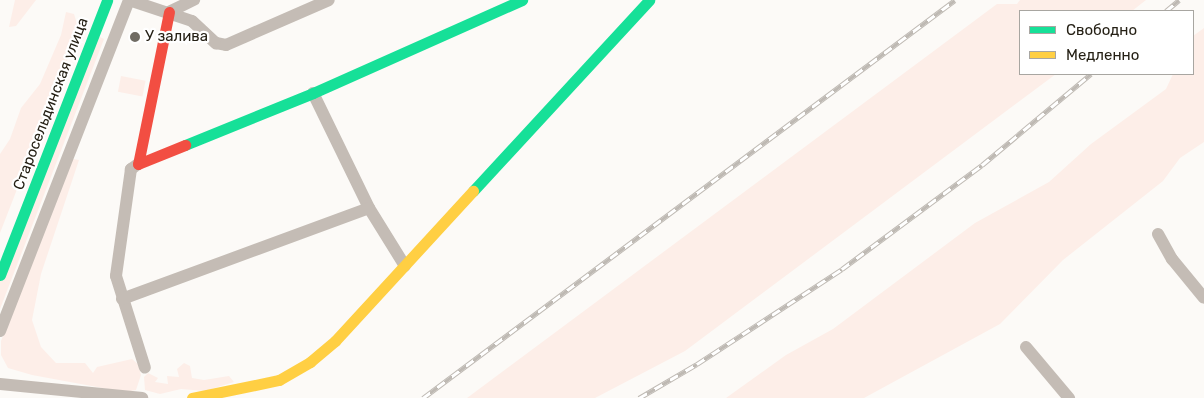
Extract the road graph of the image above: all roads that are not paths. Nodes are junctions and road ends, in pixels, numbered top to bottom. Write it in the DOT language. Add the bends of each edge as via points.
graph roads {
  1 [pos="108,0"];
  2 [pos="129,0"];
  3 [pos="194,0"];
  4 [pos="329,0"];
  5 [pos="522,0"];
  6 [pos="649,0"];
  7 [pos="169,12"];
  8 [pos="313,93"];
  9 [pos="138,164"];
  10 [pos="369,208"];
  11 [pos="1158,234"];
  12 [pos="405,266"];
  13 [pos="0,275"];
  14 [pos="1204,298"];
  15 [pos="122,299"];
  16 [pos="0,331"];
  17 [pos="1026,347"];
  18 [pos="146,368"];
  19 [pos="0,384"];
  20 [pos="142,398"];
  21 [pos="192,398"];
  22 [pos="1069,398"];
  1 -- 13 [label="street, Старосельдинская улица"];
  2 -- 7 [label="street"];
  2 -- 16 [label="street"];
  3 -- 7 [label="street"];
  4 -- 7 [label="street" via="226,45 216,43 192,21"];
  5 -- 8 [label="street"];
  6 -- 12 [label="street"];
  7 -- 9 [label="street"];
  8 -- 9 [label="street"];
  8 -- 10 [label="street"];
  9 -- 15 [label="street" via="131,169 116,276"];
  10 -- 12 [label="street"];
  10 -- 15 [label="street"];
  11 -- 14 [label="street" via="1172,259"];
  12 -- 21 [label="street" via="310,362 279,380"];
  15 -- 18 [label="street"];
  17 -- 22 [label="street"];
  19 -- 20 [label="street"];
}
